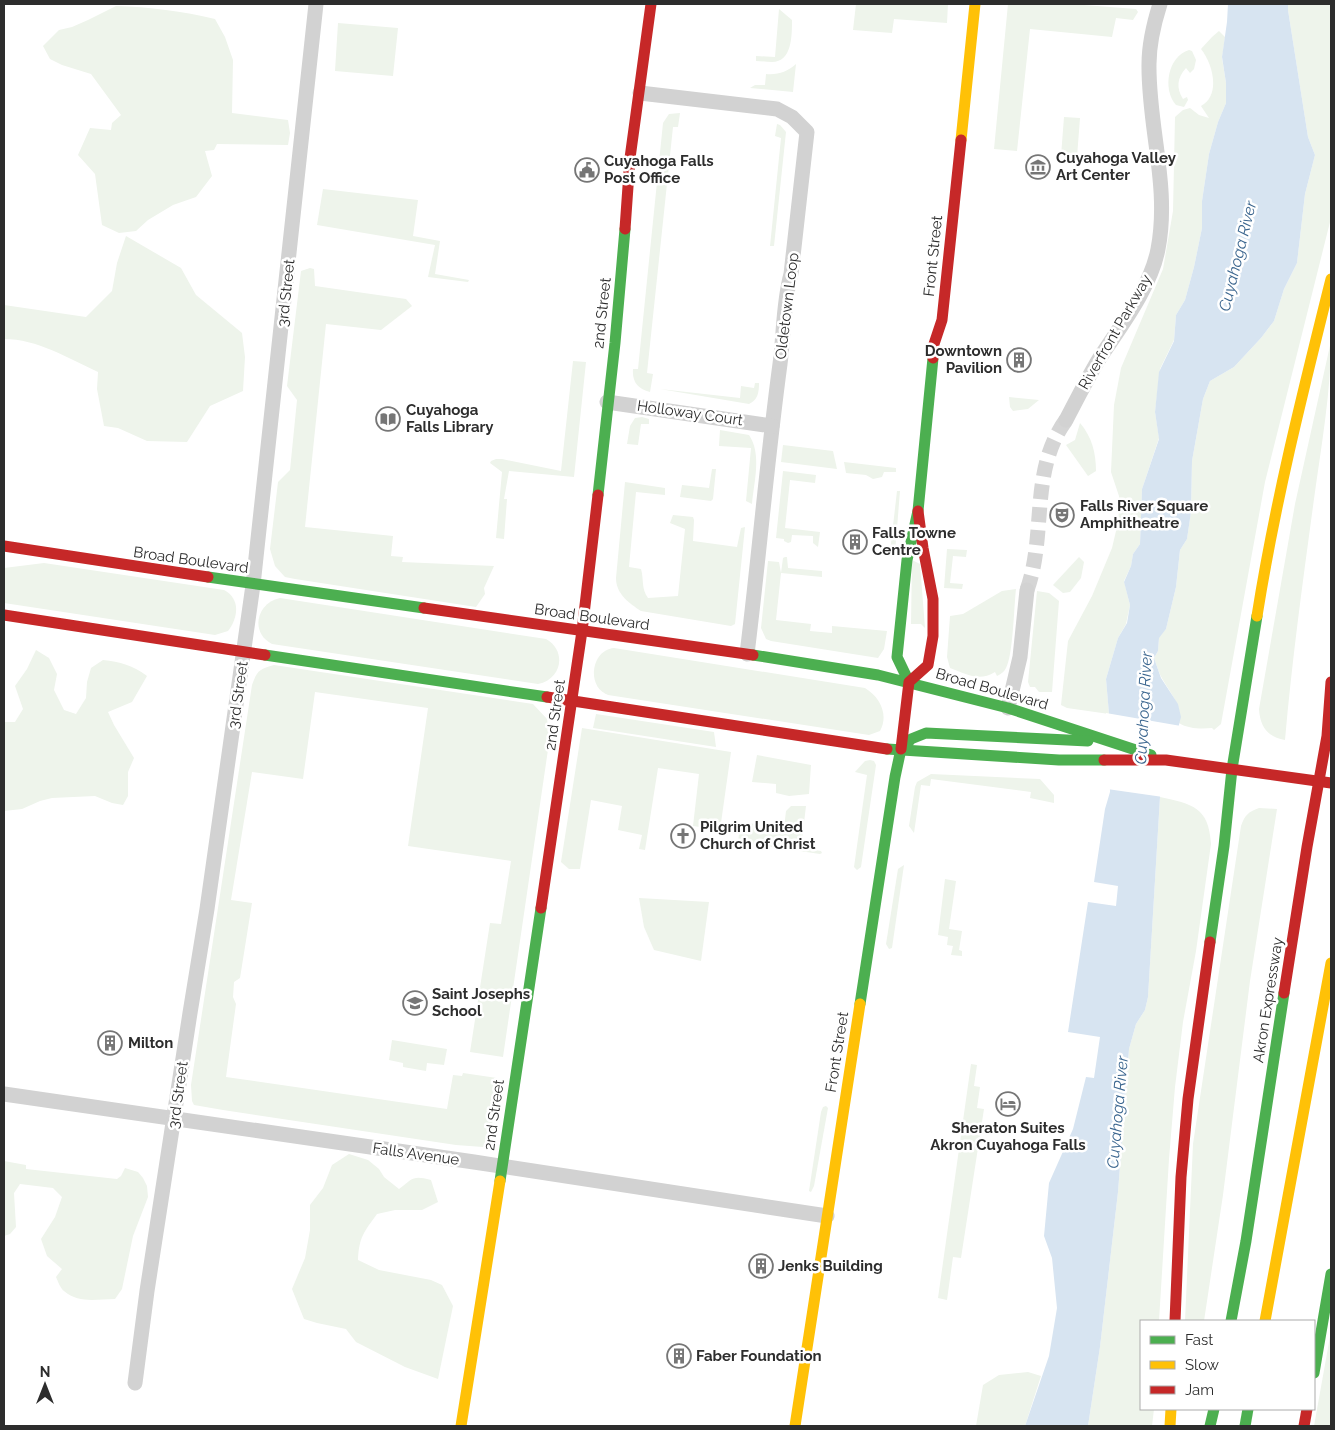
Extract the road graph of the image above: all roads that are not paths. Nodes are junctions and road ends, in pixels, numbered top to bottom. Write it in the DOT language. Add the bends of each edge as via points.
graph roads {
  1 [pos="316,4"];
  2 [pos="651,4"];
  3 [pos="974,4"];
  4 [pos="1160,4"];
  5 [pos="640,93"];
  6 [pos="1331,279"];
  7 [pos="607,402"];
  8 [pos="1066,420"];
  9 [pos="772,426"];
  10 [pos="918,511"];
  11 [pos="4,546"];
  12 [pos="48,554"];
  13 [pos="13,560"];
  14 [pos="253,584"];
  15 [pos="1027,590"];
  16 [pos="4,615"];
  17 [pos="582,631"];
  18 [pos="244,650"];
  19 [pos="747,654"];
  20 [pos="909,682"];
  21 [pos="1331,682"];
  22 [pos="572,700"];
  23 [pos="1008,708"];
  24 [pos="1116,742"];
  25 [pos="901,751"];
  26 [pos="1166,760"];
  27 [pos="1232,769"];
  28 [pos="1331,783"];
  29 [pos="1331,963"];
  30 [pos="4,1094"];
  31 [pos="174,1119"];
  32 [pos="502,1167"];
  33 [pos="827,1216"];
  34 [pos="1331,1274"];
  35 [pos="1175,1320"];
  36 [pos="1231,1320"];
  37 [pos="1265,1320"];
  38 [pos="1315,1367"];
  39 [pos="135,1383"];
  40 [pos="1172,1410"];
  41 [pos="1214,1410"];
  42 [pos="1248,1410"];
  43 [pos="1308,1410"];
  44 [pos="461,1426"];
  45 [pos="795,1426"];
  46 [pos="1170,1426"];
  47 [pos="1210,1426"];
  48 [pos="1245,1426"];
  49 [pos="1304,1426"];
  1 -- 14 [label="street, 3rd Street"];
  2 -- 5 [label="main road, 2nd Street"];
  3 -- 10 [label="main road, Front Street" via="942,320 934,344"];
  4 -- 8 [label="street, Riverfront Parkway" via="1154,22 1149,65 1161,193 1158,250 1134,306"];
  5 -- 7 [label="main road, 2nd Street" via="630,158 625,243"];
  5 -- 9 [label="street, Oldetown Loop" via="777,109 792,117 807,132"];
  6 -- 27 [label="main road" via="1297,414 1265,566"];
  7 -- 9 [label="street, Holloway Court"];
  7 -- 17 [label="main road, 2nd Street"];
  9 -- 19 [label="street, Oldetown Loop"];
  10 -- 20 [label="main road, Front Street" via="906,560 897,657"];
  10 -- 20 [label="main road, Front Street" via="933,599 933,636 928,665"];
  11 -- 12 [label="main road, Broad Boulevard"];
  12 -- 13 [label="main road"];
  12 -- 14 [label="main road, Broad Boulevard"];
  14 -- 17 [label="main road, Broad Boulevard"];
  14 -- 18 [label="street, 3rd Street"];
  15 -- 23 [label="street" via="1020,657"];
  16 -- 18 [label="main road, Broad Boulevard"];
  17 -- 19 [label="main road, Broad Boulevard"];
  17 -- 22 [label="main road, 2nd Street"];
  18 -- 22 [label="main road, Broad Boulevard"];
  18 -- 31 [label="street, 3rd Street"];
  19 -- 20 [label="main road, Broad Boulevard"];
  20 -- 23 [label="main road, Broad Boulevard"];
  20 -- 25 [label="main road, Front Street"];
  21 -- 36 [label="main road, Akron Expressway" via="1327,736"];
  22 -- 25 [label="main road, Broad Boulevard"];
  22 -- 32 [label="main road, 2nd Street"];
  23 -- 24 [label="main road, Broad Boulevard"];
  24 -- 25 [label="main road" via="926,733 905,742"];
  24 -- 26 [label="main road, Broad Boulevard"];
  25 -- 26 [label="main road, Broad Boulevard" via="1059,760"];
  25 -- 33 [label="main road, Front Street"];
  26 -- 27 [label="main road, Broad Boulevard"];
  27 -- 28 [label="main road, Broad Boulevard"];
  27 -- 35 [label="main road" via="1188,1099"];
  29 -- 37 [label="main road"];
  30 -- 31 [label="street, Falls Avenue"];
  31 -- 32 [label="street, Falls Avenue"];
  31 -- 39 [label="street, 3rd Street"];
  32 -- 33 [label="street, Falls Avenue"];
  32 -- 44 [label="main road, 2nd Street"];
  33 -- 45 [label="main road, Front Street"];
  34 -- 38 [label="main road"];
  40 -- 46 [label="main road"];
  41 -- 47 [label="main road"];
  42 -- 48 [label="main road"];
  43 -- 49 [label="main road"];
}
